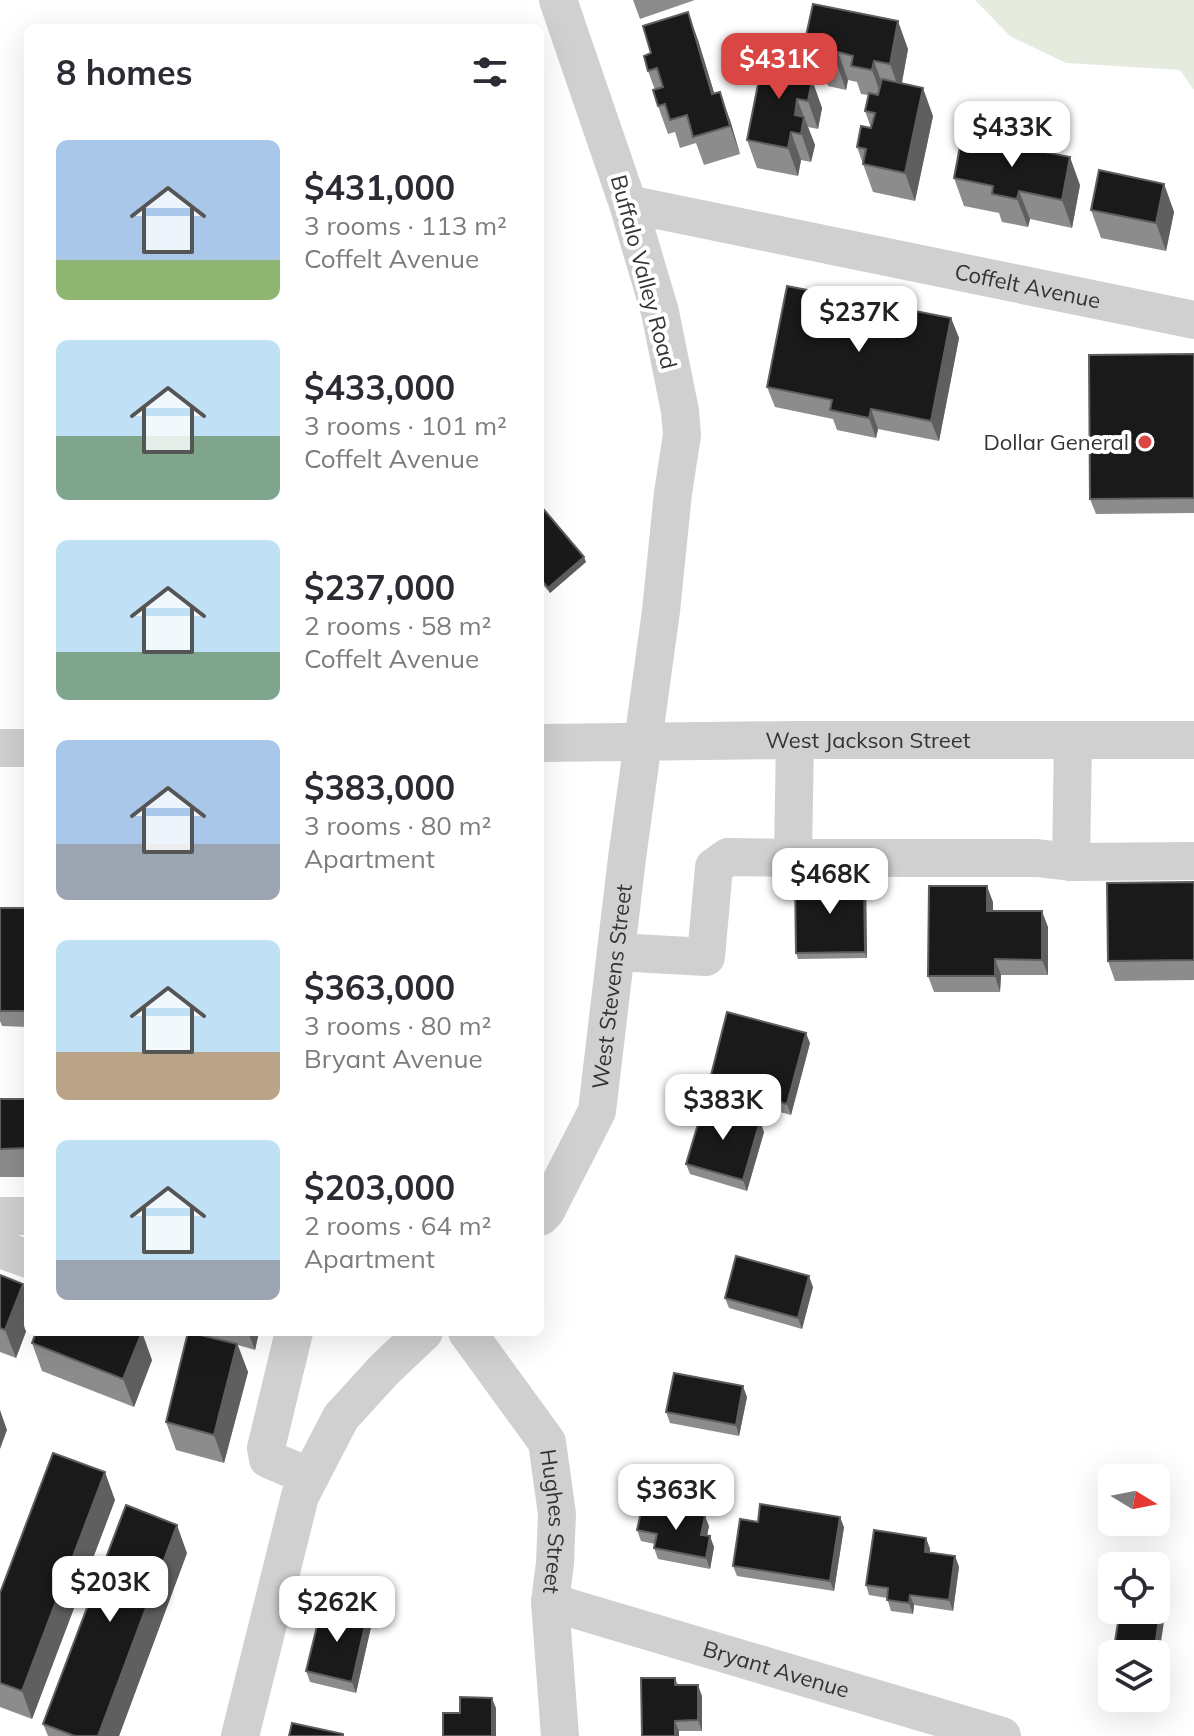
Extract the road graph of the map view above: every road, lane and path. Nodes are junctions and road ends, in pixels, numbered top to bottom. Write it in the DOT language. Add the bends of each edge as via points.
graph roads {
  1 [pos="558,0"];
  2 [pos="628,204"];
  3 [pos="1194,320"];
  4 [pos="795,740"];
  5 [pos="1073,740"];
  6 [pos="1194,740"];
  7 [pos="644,741"];
  8 [pos="544,743"];
  9 [pos="0,748"];
  10 [pos="24,748"];
  11 [pos="793,858"];
  12 [pos="1194,861"];
  13 [pos="1071,862"];
  14 [pos="616,952"];
  15 [pos="544,1213"];
  16 [pos="0,1216"];
  17 [pos="24,1216"];
  18 [pos="0,1249"];
  19 [pos="24,1258"];
  20 [pos="293,1336"];
  21 [pos="470,1336"];
  22 [pos="408,1337"];
  23 [pos="310,1477"];
  24 [pos="550,1602"];
  25 [pos="240,1736"];
  26 [pos="560,1736"];
  27 [pos="1002,1736"];
  1 -- 2 [label="street, Buffalo Valley Road"];
  2 -- 3 [label="street, Coffelt Avenue"];
  2 -- 7 [label="street, Buffalo Valley Road" via="660,312 682,435"];
  4 -- 5 [label="street, West Jackson Street"];
  4 -- 7 [label="street, West Jackson Street"];
  4 -- 11 [label="street"];
  5 -- 6 [label="street, West Jackson Street"];
  5 -- 13 [label="street"];
  7 -- 8 [label="street, West Jackson Street"];
  7 -- 14 [label="street, West Stevens Street"];
  9 -- 10 [label="street"];
  11 -- 13 [label="street"];
  11 -- 14 [label="street" via="728,857 714,867 706,957"];
  12 -- 13 [label="street"];
  14 -- 15 [label="street, West Stevens Street" via="597,1111"];
  16 -- 17 [label="street"];
  18 -- 19 [label="street"];
  20 -- 23 [label="street" via="266,1448 268,1459"];
  21 -- 24 [label="street, Hughes Street" via="547,1442 557,1514"];
  22 -- 23 [label="street" via="341,1417"];
  23 -- 25 [label="street" via="300,1496"];
  24 -- 26 [label="street, Hughes Street"];
  24 -- 27 [label="street, Bryant Avenue"];
}
